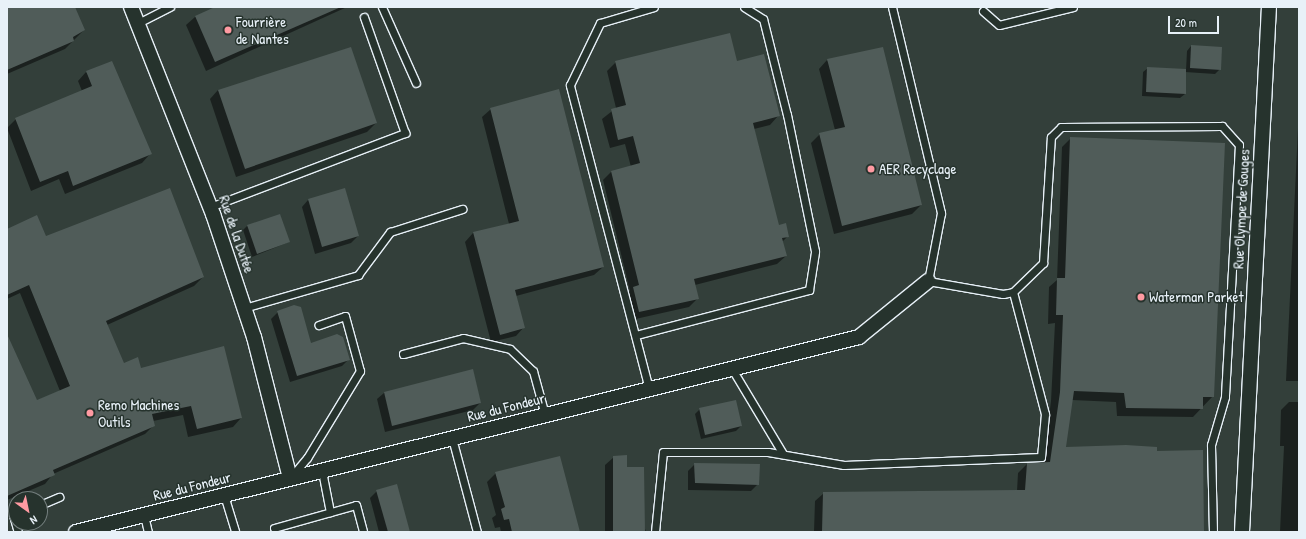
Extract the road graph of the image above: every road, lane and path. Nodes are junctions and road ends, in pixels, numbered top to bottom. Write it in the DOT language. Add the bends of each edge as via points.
graph roads {
  1 [pos="132,7"];
  2 [pos="170,7"];
  3 [pos="382,7"];
  4 [pos="654,7"];
  5 [pos="744,7"];
  6 [pos="892,7"];
  7 [pos="1073,7"];
  8 [pos="1272,7"];
  9 [pos="983,10"];
  10 [pos="364,17"];
  11 [pos="138,23"];
  12 [pos="416,83"];
  13 [pos="210,207"];
  14 [pos="462,209"];
  15 [pos="928,281"];
  16 [pos="1013,292"];
  17 [pos="244,308"];
  18 [pos="319,325"];
  19 [pos="636,335"];
  20 [pos="403,354"];
  21 [pos="732,369"];
  22 [pos="649,389"];
  23 [pos="545,415"];
  24 [pos="452,438"];
  25 [pos="783,454"];
  26 [pos="322,471"];
  27 [pos="290,478"];
  28 [pos="224,495"];
  29 [pos="59,497"];
  30 [pos="48,502"];
  31 [pos="330,512"];
  32 [pos="144,515"];
  33 [pos="274,528"];
  34 [pos="76,532"];
  35 [pos="148,532"];
  36 [pos="234,532"];
  37 [pos="363,532"];
  38 [pos="478,532"];
  39 [pos="655,532"];
  40 [pos="1213,532"];
  41 [pos="1242,532"];
  1 -- 11 [label="street, Rue de la Dutée"];
  2 -- 11 [label="lane"];
  3 -- 12 [label="lane"];
  4 -- 19 [label="lane" via="600,23 570,85"];
  5 -- 19 [label="lane" via="763,19 787,115 815,251 809,290"];
  6 -- 15 [label="lane" via="941,213"];
  7 -- 9 [label="lane" via="999,25"];
  8 -- 41 [label="street, Rue Olympe de Gouges"];
  10 -- 13 [label="lane" via="405,133"];
  11 -- 13 [label="street, Rue de la Dutée"];
  13 -- 17 [label="street, Rue de la Dutée"];
  14 -- 17 [label="lane" via="390,232 358,275"];
  15 -- 16 [label="lane" via="1003,294"];
  15 -- 21 [label="street, Rue du Fondeur" via="859,337"];
  16 -- 25 [label="lane" via="1046,414 1040,457 844,465"];
  16 -- 40 [label="lane" via="1043,263 1051,137 1061,127 1222,126 1239,145 1225,397 1211,445"];
  17 -- 27 [label="street, Rue de la Dutée"];
  18 -- 27 [label="lane" via="345,316 360,370 307,458"];
  19 -- 22 [label="lane"];
  20 -- 23 [label="lane" via="463,338 510,349 533,371"];
  21 -- 22 [label="street, Rue du Fondeur"];
  21 -- 25 [label="lane"];
  22 -- 23 [label="street, Rue du Fondeur"];
  23 -- 24 [label="street, Rue du Fondeur"];
  24 -- 26 [label="street, Rue du Fondeur"];
  24 -- 38 [label="lane"];
  25 -- 39 [label="lane" via="663,452"];
  26 -- 27 [label="street, Rue du Fondeur"];
  26 -- 31 [label="lane"];
  27 -- 28 [label="street, Rue du Fondeur"];
  28 -- 32 [label="street, Rue du Fondeur"];
  28 -- 36 [label="lane"];
  29 -- 30 [label="lane"];
  31 -- 33 [label="lane"];
  31 -- 37 [label="lane" via="356,505"];
  32 -- 34 [label="street, Rue du Fondeur"];
  32 -- 35 [label="lane"];
}
